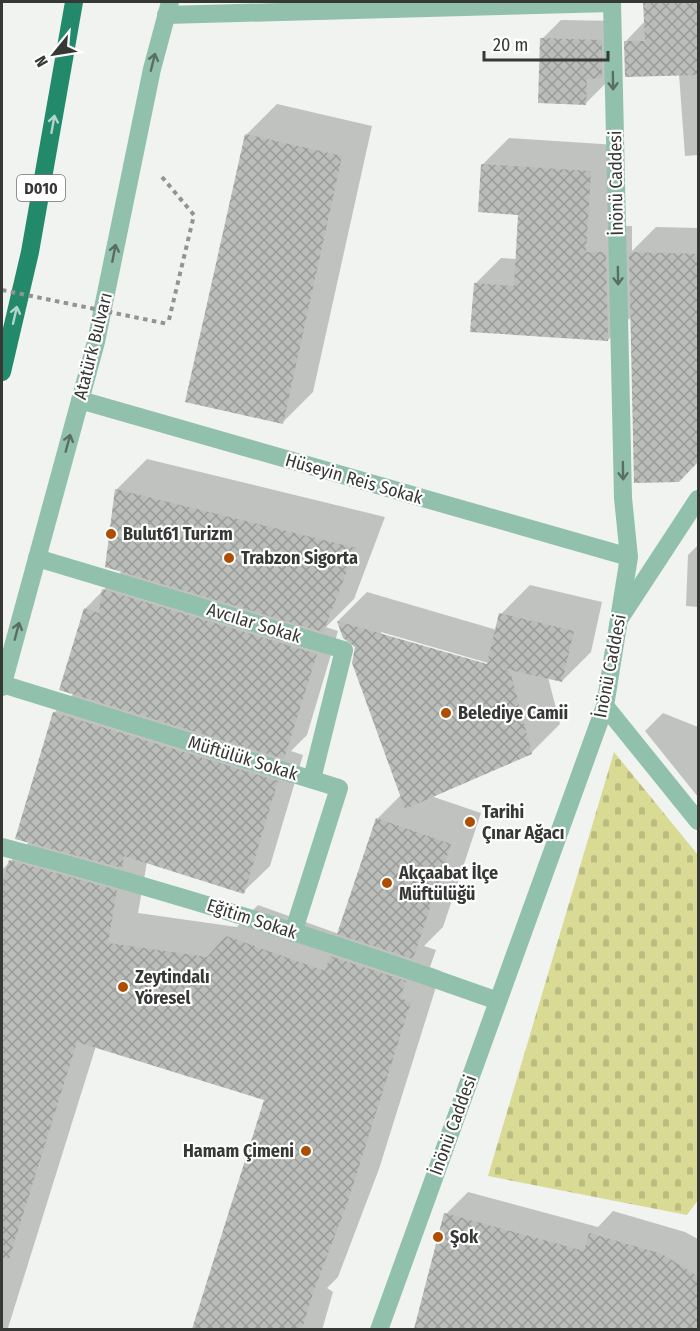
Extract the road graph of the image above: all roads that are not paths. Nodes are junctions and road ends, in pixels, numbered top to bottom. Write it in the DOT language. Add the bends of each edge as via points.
graph roads {
  1 [pos="74,2"];
  2 [pos="612,2"];
  3 [pos="168,8"];
  4 [pos="2,372"];
  5 [pos="80,400"];
  6 [pos="699,499"];
  7 [pos="37,558"];
  8 [pos="629,558"];
  9 [pos="620,618"];
  10 [pos="2,686"];
  11 [pos="606,706"];
  12 [pos="312,779"];
  13 [pos="699,821"];
  14 [pos="2,847"];
  15 [pos="293,933"];
  16 [pos="498,1001"];
  17 [pos="379,1329"];
  4 -- 1 [label="highway, D010, one-way" via="30,252"];
  2 -- 3 [label="street"];
  2 -- 8 [label="street, İnönü Caddesi, one-way" via="623,498"];
  5 -- 3 [label="street, Atatürk Bulvarı, one-way"];
  7 -- 5 [label="street, Atatürk Bulvarı, one-way"];
  5 -- 8 [label="street, Hüseyin Reis Sokak"];
  6 -- 9 [label="street"];
  10 -- 7 [label="street, Atatürk Bulvarı, one-way"];
  7 -- 12 [label="street, Avcılar Sokak" via="344,650"];
  8 -- 9 [label="street, İnönü Caddesi"];
  9 -- 11 [label="street, İnönü Caddesi"];
  10 -- 12 [label="street, Müftülük Sokak"];
  11 -- 13 [label="street"];
  11 -- 16 [label="street, İnönü Caddesi"];
  12 -- 15 [label="street, Müftülük Sokak" via="339,788"];
  14 -- 15 [label="street, Eğitim Sokak" via="154,888"];
  15 -- 16 [label="street, Eğitim Sokak" via="367,954"];
  16 -- 17 [label="street, İnönü Caddesi"];
}
